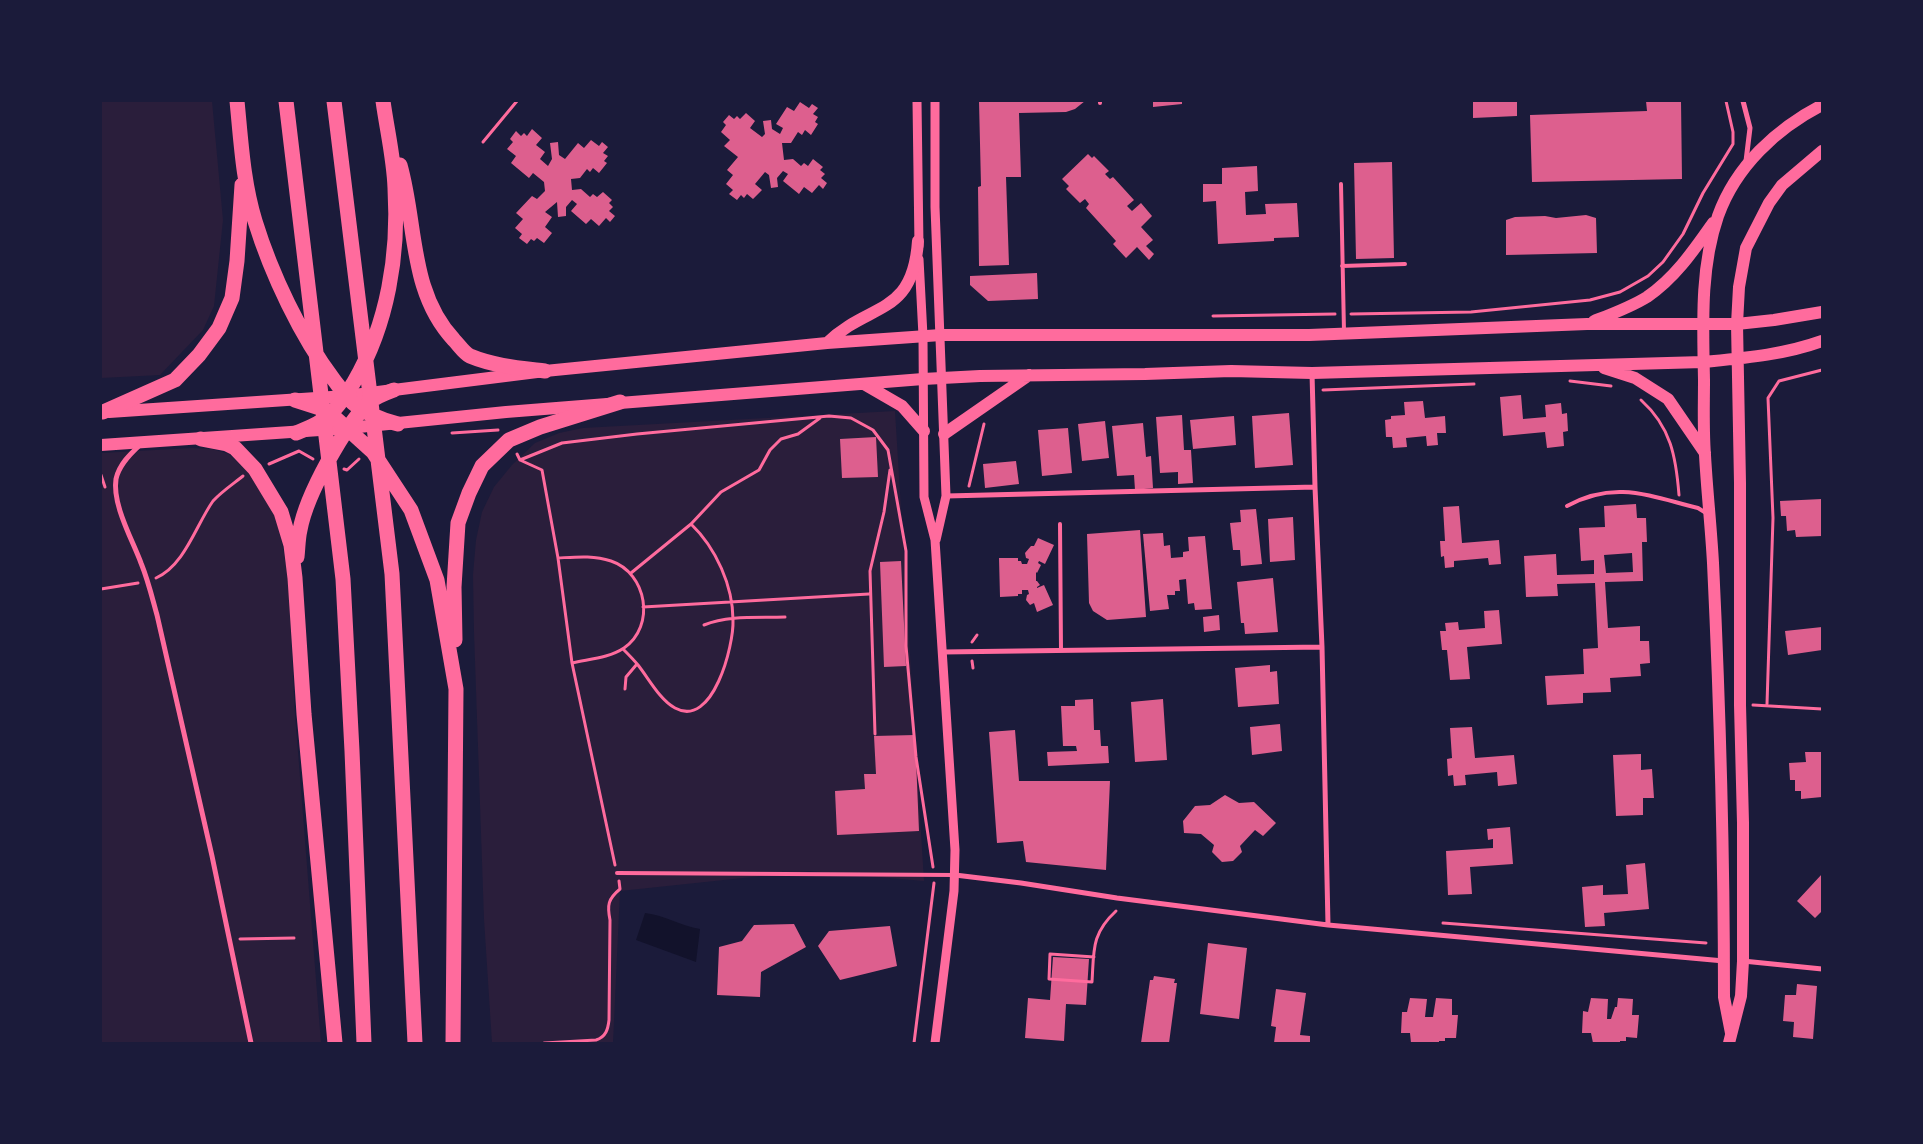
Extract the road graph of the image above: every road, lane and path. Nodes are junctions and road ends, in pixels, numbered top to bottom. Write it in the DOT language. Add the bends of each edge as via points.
graph roads {
  1 [pos="237,101"];
  2 [pos="286,101"];
  3 [pos="334,101"];
  4 [pos="516,101"];
  5 [pos="917,101"];
  6 [pos="935,101"];
  7 [pos="1726,101"];
  8 [pos="1743,101"];
  9 [pos="384,105"];
  10 [pos="1822,105"];
  11 [pos="483,142"];
  12 [pos="1822,151"];
  13 [pos="243,162"];
  14 [pos="1744,169"];
  15 [pos="1341,184"];
  16 [pos="1718,217"];
  17 [pos="918,241"];
  18 [pos="1405,264"];
  19 [pos="1342,266"];
  20 [pos="1822,312"];
  21 [pos="1342,314"];
  22 [pos="1213,316"];
  23 [pos="1587,324"];
  24 [pos="1737,324"];
  25 [pos="1703,325"];
  26 [pos="1344,334"];
  27 [pos="941,335"];
  28 [pos="923,336"];
  29 [pos="1822,341"];
  30 [pos="827,342"];
  31 [pos="1738,359"];
  32 [pos="1703,362"];
  33 [pos="1594,364"];
  34 [pos="1822,370"];
  35 [pos="545,371"];
  36 [pos="1312,373"];
  37 [pos="1029,375"];
  38 [pos="943,378"];
  39 [pos="923,379"];
  40 [pos="1563,381"];
  41 [pos="863,384"];
  42 [pos="1476,384"];
  43 [pos="1619,388"];
  44 [pos="394,390"];
  45 [pos="1312,390"];
  46 [pos="346,396"];
  47 [pos="1638,398"];
  48 [pos="296,400"];
  49 [pos="620,402"];
  50 [pos="362,410"];
  51 [pos="102,412"];
  52 [pos="331,414"];
  53 [pos="822,416"];
  54 [pos="985,420"];
  55 [pos="398,424"];
  56 [pos="349,428"];
  57 [pos="499,430"];
  58 [pos="924,431"];
  59 [pos="296,432"];
  60 [pos="444,434"];
  61 [pos="944,434"];
  62 [pos="202,439"];
  63 [pos="142,443"];
  64 [pos="101,445"];
  65 [pos="370,448"];
  66 [pos="1705,453"];
  67 [pos="891,464"];
  68 [pos="326,466"];
  69 [pos="255,470"];
  70 [pos="1314,487"];
  71 [pos="946,496"];
  72 [pos="967,496"];
  73 [pos="1680,504"];
  74 [pos="1567,506"];
  75 [pos="1710,515"];
  76 [pos="691,524"];
  77 [pos="1060,524"];
  78 [pos="936,540"];
  79 [pos="558,558"];
  80 [pos="631,573"];
  81 [pos="295,578"];
  82 [pos="148,582"];
  83 [pos="101,589"];
  84 [pos="869,594"];
  85 [pos="731,603"];
  86 [pos="643,607"];
  87 [pos="785,617"];
  88 [pos="733,618"];
  89 [pos="704,625"];
  90 [pos="1322,647"];
  91 [pos="623,648"];
  92 [pos="1061,650"];
  93 [pos="943,652"];
  94 [pos="572,663"];
  95 [pos="637,664"];
  96 [pos="456,689"];
  97 [pos="625,689"];
  98 [pos="1767,704"];
  99 [pos="1740,705"];
  100 [pos="1822,709"];
  101 [pos="875,734"];
  102 [pos="617,873"];
  103 [pos="934,874"];
  104 [pos="955,875"];
  105 [pos="1116,911"];
  106 [pos="1434,923"];
  107 [pos="1328,925"];
  108 [pos="294,938"];
  109 [pos="229,940"];
  110 [pos="1706,943"];
  111 [pos="1094,958"];
  112 [pos="1724,961"];
  113 [pos="1743,961"];
  114 [pos="1822,969"];
  115 [pos="1730,1038"];
  116 [pos="251,1043"];
  117 [pos="335,1043"];
  118 [pos="364,1043"];
  119 [pos="415,1043"];
  120 [pos="453,1043"];
  121 [pos="544,1043"];
  122 [pos="914,1043"];
  123 [pos="934,1043"];
  1 -- 13 [label="highway"];
  2 -- 118 [label="highway" via="343,579"];
  3 -- 119 [label="highway" via="392,574"];
  4 -- 11 [label="path"];
  5 -- 17 [label="street"];
  6 -- 27 [label="street" via="935,207"];
  7 -- 21 [label="path" via="1733,144 1683,234 1663,262 1648,276 1620,292 1590,300 1471,312"];
  8 -- 14 [label="street" via="1750,128"];
  9 -- 35 [label="highway" via="406,185 414,251 426,297 445,330 468,355 498,365"];
  9 -- 46 [label="highway" via="395,187 392,267 378,330 366,362"];
  10 -- 14 [label="main road" via="1789,124"];
  12 -- 24 [label="main road" via="1782,185 1754,231 1746,248 1741,273"];
  13 -- 46 [label="highway" via="255,220 269,259 322,364"];
  13 -- 51 [label="highway" via="232,298 220,328 175,380"];
  14 -- 16 [label="main road"];
  15 -- 19 [label="lane"];
  16 -- 23 [label="main road" via="1678,270 1662,285 1632,304"];
  16 -- 25 [label="main road" via="1708,261"];
  17 -- 28 [label="street"];
  17 -- 30 [label="main road" via="917,258 900,296 889,305 848,325"];
  18 -- 19 [label="lane"];
  19 -- 21 [label="lane"];
  20 -- 24 [label="main road"];
  21 -- 22 [label="path"];
  21 -- 26 [label="lane"];
  23 -- 25 [label="main road"];
  23 -- 26 [label="main road"];
  24 -- 25 [label="main road"];
  24 -- 31 [label="main road"];
  25 -- 32 [label="main road"];
  26 -- 27 [label="main road"];
  27 -- 28 [label="main road"];
  27 -- 38 [label="street"];
  28 -- 30 [label="main road"];
  28 -- 39 [label="street"];
  29 -- 31 [label="main road" via="1779,353"];
  30 -- 35 [label="main road"];
  31 -- 32 [label="main road"];
  31 -- 99 [label="main road"];
  32 -- 33 [label="main road"];
  32 -- 66 [label="main road"];
  33 -- 36 [label="main road"];
  33 -- 66 [label="main road" via="1635,378 1668,399"];
  34 -- 98 [label="path" via="1779,381 1768,398 1773,518"];
  35 -- 44 [label="main road"];
  36 -- 37 [label="main road" via="1231,371"];
  36 -- 45 [label="street"];
  37 -- 38 [label="main road"];
  37 -- 61 [label="main road"];
  38 -- 39 [label="main road"];
  38 -- 61 [label="street"];
  39 -- 41 [label="main road"];
  39 -- 58 [label="street"];
  40 -- 43 [label="path"];
  41 -- 49 [label="main road"];
  41 -- 58 [label="main road" via="902,406"];
  42 -- 45 [label="path"];
  44 -- 46 [label="main road"];
  44 -- 50 [label="highway" via="382,394"];
  45 -- 70 [label="street"];
  46 -- 48 [label="main road"];
  46 -- 50 [label="highway"];
  46 -- 52 [label="highway"];
  47 -- 73 [label="path" via="1654,412 1669,438 1677,470"];
  48 -- 51 [label="main road"];
  48 -- 52 [label="highway"];
  49 -- 55 [label="main road"];
  49 -- 96 [label="highway" via="509,440 482,466 458,523 454,587"];
  50 -- 55 [label="highway"];
  50 -- 56 [label="highway"];
  52 -- 56 [label="highway"];
  52 -- 59 [label="highway"];
  53 -- 67 [label="path" via="851,418 873,430 888,450"];
  53 -- 76 [label="path" via="798,434 781,439 770,450 759,470 721,492"];
  53 -- 79 [label="path" via="562,443 520,460 542,470"];
  54 -- 72 [label="path"];
  55 -- 56 [label="main road"];
  56 -- 59 [label="main road"];
  56 -- 65 [label="highway"];
  56 -- 68 [label="highway"];
  57 -- 60 [label="path"];
  58 -- 78 [label="street" via="924,497"];
  59 -- 62 [label="main road"];
  61 -- 71 [label="street"];
  62 -- 63 [label="main road"];
  62 -- 69 [label="highway" via="228,444 240,452"];
  63 -- 64 [label="main road"];
  63 -- 82 [label="street" via="122,465 116,478 116,489 118,503"];
  65 -- 68 [label="path" via="347,470"];
  65 -- 96 [label="highway" via="411,510 437,580"];
  66 -- 75 [label="main road"];
  67 -- 84 [label="path" via="870,571"];
  67 -- 103 [label="path" via="906,551 906,646 916,757"];
  68 -- 69 [label="path" via="299,451"];
  68 -- 81 [label="highway" via="300,529"];
  69 -- 81 [label="highway" via="281,512 291,545"];
  69 -- 82 [label="path" via="246,473 214,500 189,544 166,573"];
  70 -- 72 [label="street"];
  70 -- 90 [label="street"];
  71 -- 72 [label="street"];
  71 -- 78 [label="street"];
  73 -- 74 [label="lane" via="1632,491 1612,491 1583,497"];
  73 -- 75 [label="lane"];
  75 -- 112 [label="main road" via="1720,706"];
  76 -- 80 [label="path"];
  76 -- 85 [label="path" via="703,536 716,559"];
  77 -- 92 [label="lane"];
  78 -- 93 [label="street"];
  79 -- 80 [label="path" via="589,556 611,561"];
  79 -- 94 [label="path"];
  80 -- 86 [label="path" via="640,589"];
  81 -- 117 [label="highway" via="304,714"];
  82 -- 83 [label="path"];
  82 -- 109 [label="street"];
  84 -- 85 [label="path"];
  84 -- 101 [label="path"];
  85 -- 86 [label="path"];
  85 -- 88 [label="path"];
  86 -- 91 [label="path" via="639,628"];
  87 -- 88 [label="path"];
  88 -- 89 [label="path"];
  88 -- 95 [label="path" via="722,672 714,690 697,709 690,712 675,708"];
  90 -- 92 [label="street"];
  90 -- 107 [label="street"];
  91 -- 94 [label="path" via="613,654"];
  91 -- 95 [label="path"];
  92 -- 93 [label="street"];
  93 -- 104 [label="street"];
  94 -- 102 [label="path"];
  95 -- 97 [label="path" via="626,678"];
  96 -- 120 [label="highway"];
  98 -- 99 [label="path"];
  98 -- 100 [label="path"];
  99 -- 113 [label="main road" via="1744,823"];
  102 -- 103 [label="lane"];
  102 -- 121 [label="path" via="620,889 611,896 608,908 606,1033 596,1040"];
  103 -- 104 [label="lane"];
  103 -- 122 [label="path"];
  104 -- 107 [label="street"];
  104 -- 123 [label="street"];
  105 -- 111 [label="path" via="1096,937"];
  106 -- 110 [label="path"];
  107 -- 112 [label="street"];
  108 -- 109 [label="path"];
  109 -- 116 [label="street"];
  111 -- 111 [label="path" via="1092,982 1049,979 1050,954"];
  112 -- 115 [label="main road" via="1724,997"];
  113 -- 114 [label="street"];
  113 -- 115 [label="main road" via="1741,996"];
}
